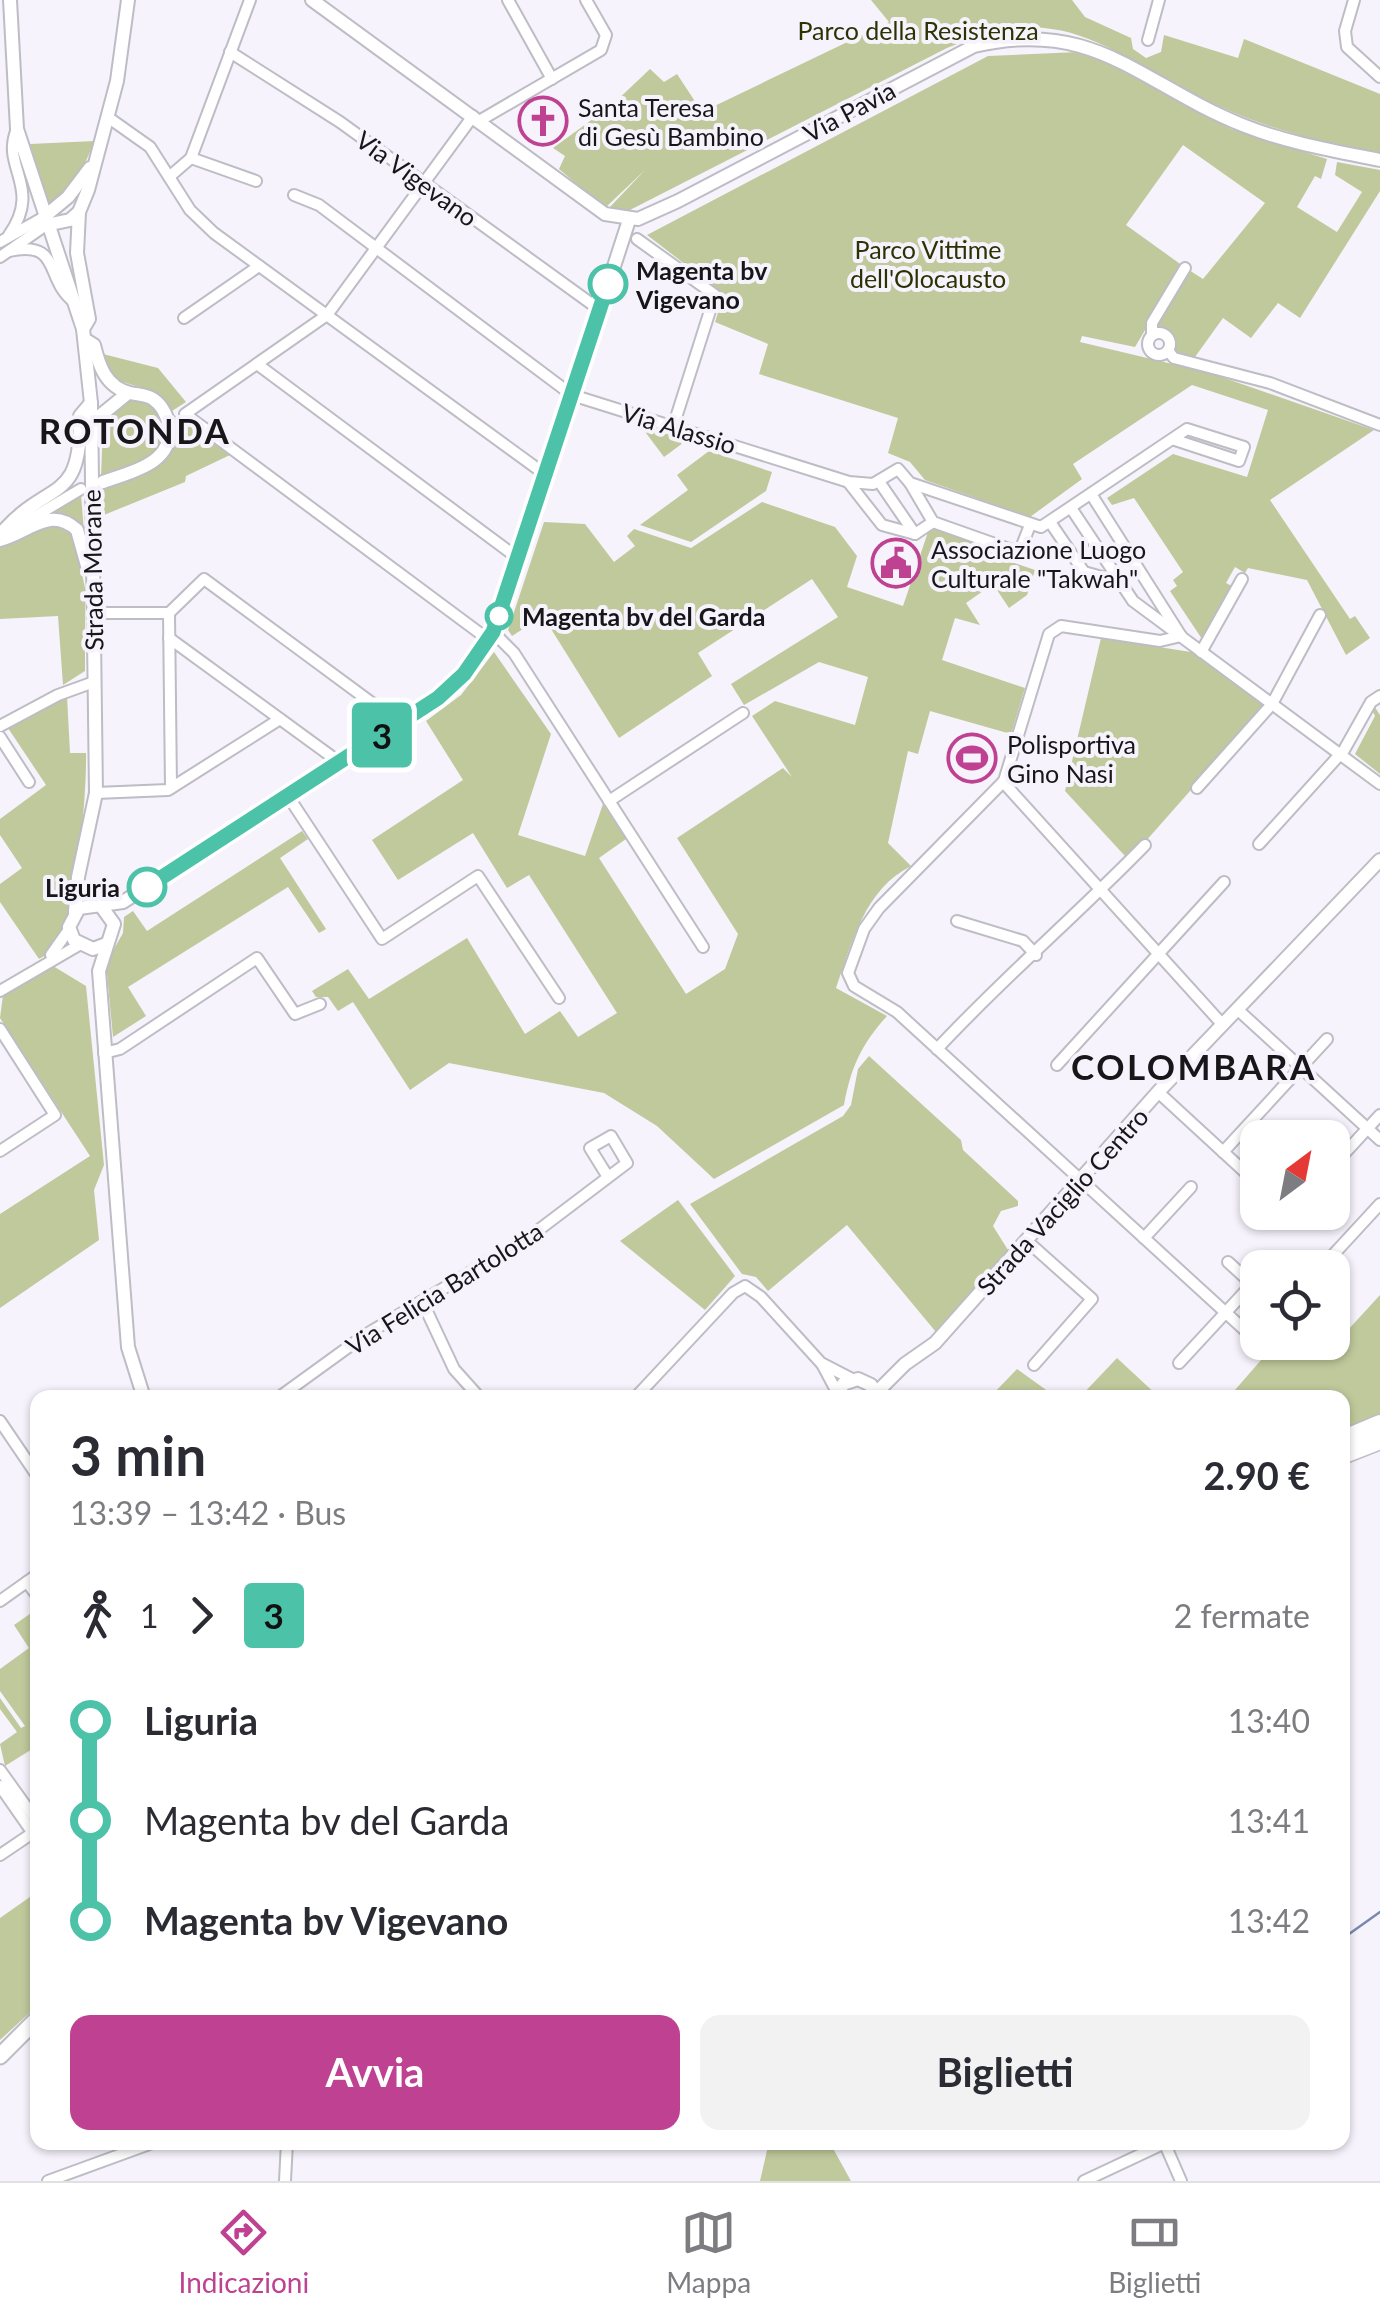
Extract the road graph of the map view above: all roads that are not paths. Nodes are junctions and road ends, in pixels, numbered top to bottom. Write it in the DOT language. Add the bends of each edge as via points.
graph roads {
  1 [pos="10,0"];
  2 [pos="128,0"];
  3 [pos="250,0"];
  4 [pos="508,0"];
  5 [pos="586,0"];
  6 [pos="1159,0"];
  7 [pos="1354,0"];
  8 [pos="321,2"];
  9 [pos="1148,40"];
  10 [pos="230,52"];
  11 [pos="1380,77"];
  12 [pos="552,78"];
  13 [pos="108,118"];
  14 [pos="476,119"];
  15 [pos="17,129"];
  16 [pos="97,158"];
  17 [pos="191,158"];
  18 [pos="1380,160"];
  19 [pos="169,177"];
  20 [pos="256,181"];
  21 [pos="424,183"];
  22 [pos="294,195"];
  23 [pos="678,201"];
  24 [pos="79,212"];
  25 [pos="628,220"];
  26 [pos="46,221"];
  27 [pos="637,240"];
  28 [pos="5,246"];
  29 [pos="377,246"];
  30 [pos="259,266"];
  31 [pos="1185,268"];
  32 [pos="612,272"];
  33 [pos="74,300"];
  34 [pos="600,310"];
  35 [pos="326,315"];
  36 [pos="184,318"];
  37 [pos="84,335"];
  38 [pos="1152,335"];
  39 [pos="1168,351"];
  40 [pos="257,364"];
  41 [pos="128,393"];
  42 [pos="572,395"];
  43 [pos="91,403"];
  44 [pos="673,426"];
  45 [pos="1380,426"];
  46 [pos="1172,439"];
  47 [pos="90,446"];
  48 [pos="546,474"];
  49 [pos="102,482"];
  50 [pos="849,482"];
  51 [pos="880,482"];
  52 [pos="910,483"];
  53 [pos="81,489"];
  54 [pos="1091,494"];
  55 [pos="1070,508"];
  56 [pos="933,522"];
  57 [pos="1050,522"];
  58 [pos="1030,525"];
  59 [pos="915,534"];
  60 [pos="0,538"];
  61 [pos="520,559"];
  62 [pos="1242,579"];
  63 [pos="1120,582"];
  64 [pos="92,585"];
  65 [pos="170,613"];
  66 [pos="93,614"];
  67 [pos="1320,615"];
  68 [pos="491,636"];
  69 [pos="1181,636"];
  70 [pos="169,638"];
  71 [pos="1201,652"];
  72 [pos="94,682"];
  73 [pos="1380,696"];
  74 [pos="1272,704"];
  75 [pos="743,713"];
  76 [pos="280,719"];
  77 [pos="400,723"];
  78 [pos="0,726"];
  79 [pos="0,738"];
  80 [pos="1340,754"];
  81 [pos="340,762"];
  82 [pos="29,782"];
  83 [pos="1003,782"];
  84 [pos="1380,784"];
  85 [pos="171,788"];
  86 [pos="1197,788"];
  87 [pos="96,793"];
  88 [pos="288,796"];
  89 [pos="609,801"];
  90 [pos="1258,844"];
  91 [pos="1145,846"];
  92 [pos="1380,860"];
  93 [pos="80,868"];
  94 [pos="1224,882"];
  95 [pos="1101,890"];
  96 [pos="123,902"];
  97 [pos="99,906"];
  98 [pos="75,912"];
  99 [pos="957,921"];
  100 [pos="114,922"];
  101 [pos="70,928"];
  102 [pos="106,944"];
  103 [pos="82,947"];
  104 [pos="703,947"];
  105 [pos="1158,953"];
  106 [pos="1036,955"];
  107 [pos="47,960"];
  108 [pos="98,971"];
  109 [pos="0,991"];
  110 [pos="558,998"];
  111 [pos="320,1004"];
  112 [pos="1236,1009"];
  113 [pos="1222,1024"];
  114 [pos="0,1030"];
  115 [pos="1328,1038"];
  116 [pos="938,1049"];
  117 [pos="104,1053"];
  118 [pos="1057,1065"];
  119 [pos="1301,1068"];
  120 [pos="1158,1092"];
  121 [pos="1380,1116"];
  122 [pos="1368,1129"];
  123 [pos="1380,1140"];
  124 [pos="1350,1148"];
  125 [pos="0,1151"];
  126 [pos="1223,1152"];
  127 [pos="1240,1168"];
  128 [pos="608,1177"];
  129 [pos="1080,1180"];
  130 [pos="1190,1187"];
  131 [pos="1380,1204"];
  132 [pos="1144,1238"];
  133 [pos="1026,1241"];
  134 [pos="1338,1250"];
  135 [pos="1228,1262"];
  136 [pos="422,1303"];
  137 [pos="1225,1313"];
  138 [pos="1240,1326"];
  139 [pos="1179,1363"];
  140 [pos="821,1364"];
  141 [pos="905,1364"];
  142 [pos="1034,1365"];
  143 [pos="858,1379"];
  144 [pos="141,1390"];
  145 [pos="289,1390"];
  146 [pos="473,1390"];
  147 [pos="642,1390"];
  148 [pos="834,1390"];
  149 [pos="844,1390"];
  150 [pos="869,1390"];
  151 [pos="881,1390"];
  152 [pos="0,1421"];
  153 [pos="1380,1424"];
  154 [pos="1350,1437"];
  155 [pos="1380,1440"];
  156 [pos="1350,1452"];
  157 [pos="30,1465"];
  158 [pos="30,1580"];
  159 [pos="27,1582"];
  160 [pos="30,1586"];
  161 [pos="0,1601"];
  162 [pos="0,1770"];
  163 [pos="0,1786"];
  164 [pos="30,1818"];
  165 [pos="30,1821"];
  166 [pos="30,1832"];
  167 [pos="0,1855"];
  168 [pos="30,2026"];
  169 [pos="0,2056"];
  170 [pos="133,2150"];
  171 [pos="287,2150"];
  172 [pos="1149,2150"];
  173 [pos="1167,2150"];
  174 [pos="48,2181"];
  175 [pos="285,2181"];
  176 [pos="1084,2181"];
  177 [pos="1181,2181"];
  1 -- 15 [label="street, Strada Morane"];
  2 -- 13 [label="street"];
  3 -- 10 [label="street"];
  4 -- 12 [label="street"];
  5 -- 12 [label="street" via="606,35 604,46"];
  6 -- 9 [label="street"];
  7 -- 11 [label="street" via="1346,47"];
  8 -- 14 [label="street"];
  10 -- 17 [label="street"];
  10 -- 21 [label="street, Via Vigevano"];
  12 -- 14 [label="street"];
  13 -- 16 [label="street"];
  13 -- 19 [label="street" via="150,147"];
  14 -- 21 [label="street"];
  14 -- 25 [label="street" via="605,214"];
  15 -- 26 [label="street, Strada Morane"];
  15 -- 28 [label="street" via="11,142 25,196 22,217"];
  16 -- 24 [label="street"];
  16 -- 26 [label="street"];
  17 -- 19 [label="street"];
  17 -- 20 [label="street"];
  18 -- 23 [label="street, Via Pavia" via="1246,127 1080,43 1020,38 974,46"];
  19 -- 30 [label="street" via="196,218"];
  21 -- 29 [label="street"];
  21 -- 34 [label="street, Via Vigevano"];
  22 -- 29 [label="street, Via Alassio"];
  23 -- 25 [label="street, Via Pavia"];
  23 -- 32 [label="street" via="641,226 620,269"];
  24 -- 26 [label="street" via="62,224"];
  24 -- 37 [label="street" via="76,253 90,318"];
  25 -- 32 [label="street"];
  26 -- 28 [label="street"];
  26 -- 33 [label="street, Strada Morane"];
  27 -- 44 [label="street" via="715,295"];
  28 -- 33 [label="street" via="48,256 64,294"];
  29 -- 35 [label="street"];
  29 -- 42 [label="street, Via Alassio"];
  30 -- 35 [label="street"];
  30 -- 36 [label="street"];
  31 -- 38 [label="street"];
  32 -- 34 [label="street"];
  33 -- 37 [label="street, Strada Morane"];
  34 -- 42 [label="street"];
  35 -- 40 [label="street"];
  35 -- 48 [label="street"];
  37 -- 41 [label="street" via="100,369"];
  37 -- 43 [label="street, Strada Morane"];
  38 -- 39 [label="street" via="1169,338"];
  38 -- 39 [label="street" via="1150,352"];
  39 -- 45 [label="street"];
  40 -- 61 [label="street"];
  40 -- 68 [label="street" via="185,414"];
  41 -- 47 [label="street" via="101,415"];
  41 -- 49 [label="street" via="162,408 170,431 166,448 150,464"];
  42 -- 44 [label="street, Via Alassio"];
  42 -- 48 [label="street"];
  43 -- 47 [label="street, Strada Morane"];
  43 -- 60 [label="street" via="80,416 81,455 71,479"];
  44 -- 50 [label="street, Via Alassio"];
  46 -- 46 [label="street" via="1239,461 1244,447 1188,428"];
  46 -- 54 [label="street"];
  47 -- 64 [label="street, Strada Morane"];
  48 -- 61 [label="street"];
  50 -- 51 [label="street, Via Alassio"];
  50 -- 59 [label="street" via="882,526"];
  51 -- 52 [label="street, Via Alassio" via="898,469"];
  51 -- 59 [label="street"];
  52 -- 56 [label="street"];
  52 -- 58 [label="street, Via Alassio"];
  53 -- 60 [label="street"];
  54 -- 55 [label="street"];
  54 -- 69 [label="street"];
  55 -- 57 [label="street"];
  55 -- 63 [label="street"];
  56 -- 58 [label="street, Via Alassio" via="1012,550 1021,548"];
  56 -- 59 [label="street"];
  57 -- 58 [label="street, Via Alassio"];
  57 -- 63 [label="street" via="1084,572"];
  60 -- 64 [label="street" via="41,520 65,521 81,538"];
  61 -- 68 [label="street"];
  62 -- 71 [label="street"];
  63 -- 69 [label="street" via="1136,603"];
  64 -- 66 [label="street, Strada Morane"];
  65 -- 66 [label="street"];
  65 -- 70 [label="street"];
  65 -- 77 [label="street" via="204,579"];
  66 -- 72 [label="street, Strada Morane"];
  67 -- 74 [label="street"];
  68 -- 77 [label="street" via="452,686"];
  68 -- 89 [label="street" via="514,653"];
  69 -- 71 [label="street"];
  69 -- 83 [label="street" via="1160,641 1060,626 1049,634"];
  70 -- 76 [label="street"];
  70 -- 85 [label="street"];
  71 -- 74 [label="street"];
  72 -- 78 [label="street, Strada Morane"];
  72 -- 87 [label="street, Strada Morane"];
  73 -- 80 [label="street"];
  74 -- 80 [label="street"];
  74 -- 86 [label="street"];
  75 -- 89 [label="street"];
  76 -- 81 [label="street"];
  76 -- 85 [label="street"];
  77 -- 81 [label="street"];
  79 -- 82 [label="street"];
  80 -- 84 [label="street"];
  80 -- 90 [label="street"];
  81 -- 88 [label="street"];
  83 -- 95 [label="street"];
  83 -- 116 [label="street" via="864,928 850,982"];
  85 -- 87 [label="street"];
  87 -- 93 [label="street, Strada Morane"];
  88 -- 96 [label="street"];
  88 -- 110 [label="street" via="382,939 478,876"];
  89 -- 104 [label="street"];
  91 -- 95 [label="street"];
  92 -- 112 [label="street, Strada Vaciglio Centro"];
  93 -- 97 [label="street"];
  93 -- 98 [label="street, Strada Morane"];
  94 -- 105 [label="street"];
  95 -- 105 [label="street"];
  95 -- 106 [label="street"];
  96 -- 97 [label="street"];
  96 -- 100 [label="street"];
  97 -- 98 [label="street"];
  97 -- 100 [label="street"];
  98 -- 101 [label="street"];
  99 -- 106 [label="street" via="1023,941"];
  100 -- 102 [label="street"];
  101 -- 103 [label="street"];
  101 -- 107 [label="street"];
  102 -- 103 [label="street"];
  102 -- 108 [label="street"];
  103 -- 107 [label="street"];
  103 -- 108 [label="street"];
  105 -- 113 [label="street"];
  105 -- 118 [label="street"];
  106 -- 116 [label="street"];
  107 -- 109 [label="street"];
  108 -- 117 [label="street"];
  111 -- 117 [label="street" via="296,1014 257,958 120,1049"];
  112 -- 113 [label="street, Strada Vaciglio Centro"];
  112 -- 119 [label="street"];
  113 -- 120 [label="street, Strada Vaciglio Centro"];
  114 -- 125 [label="street" via="55,1115"];
  115 -- 119 [label="street"];
  116 -- 129 [label="street"];
  117 -- 144 [label="street" via="128,1347"];
  119 -- 122 [label="street"];
  119 -- 126 [label="street"];
  120 -- 126 [label="street"];
  120 -- 129 [label="street, Strada Vaciglio Centro"];
  121 -- 122 [label="street"];
  122 -- 123 [label="street"];
  122 -- 124 [label="street"];
  126 -- 127 [label="street"];
  128 -- 136 [label="street, Via Felicia Bartolotta" via="528,1238"];
  129 -- 132 [label="street"];
  129 -- 133 [label="street, Strada Vaciglio Centro"];
  130 -- 132 [label="street"];
  131 -- 134 [label="street"];
  132 -- 137 [label="street"];
  133 -- 141 [label="street, Strada Vaciglio Centro" via="936,1343"];
  133 -- 142 [label="street" via="1092,1299"];
  135 -- 137 [label="street" via="1252,1284"];
  136 -- 145 [label="street, Via Felicia Bartolotta"];
  136 -- 146 [label="street" via="454,1369"];
  137 -- 138 [label="street"];
  137 -- 139 [label="street"];
  140 -- 143 [label="street"];
  140 -- 147 [label="street" via="746,1286"];
  140 -- 148 [label="street"];
  141 -- 143 [label="street, Strada Vaciglio Centro"];
  141 -- 151 [label="street, Strada Vaciglio Centro"];
  143 -- 149 [label="street"];
  143 -- 150 [label="street"];
  152 -- 157 [label="street"];
  153 -- 154 [label="highway"];
  155 -- 156 [label="highway"];
  158 -- 159 [label="street"];
  159 -- 160 [label="street"];
  159 -- 161 [label="street"];
  162 -- 164 [label="street"];
  163 -- 165 [label="street"];
  166 -- 167 [label="street"];
  168 -- 169 [label="main road"];
  170 -- 174 [label="street"];
  171 -- 175 [label="street"];
  172 -- 176 [label="street"];
  173 -- 177 [label="street"];
}
